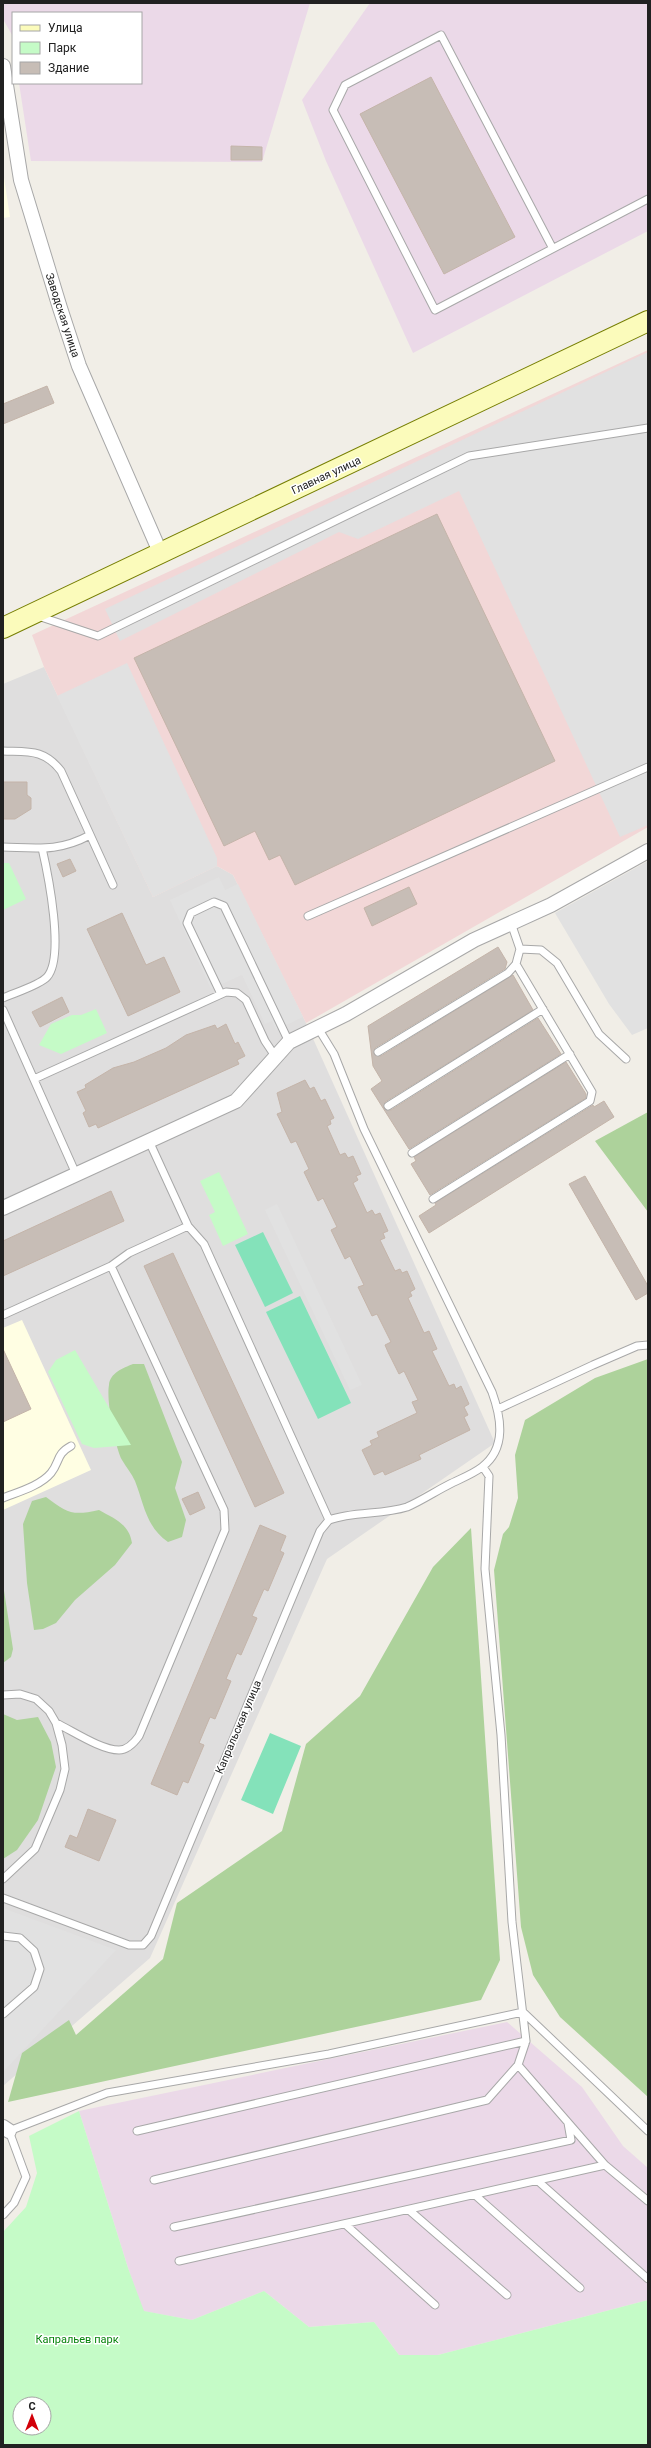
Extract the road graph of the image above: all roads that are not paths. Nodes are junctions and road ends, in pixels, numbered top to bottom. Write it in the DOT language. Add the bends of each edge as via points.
graph roads {
  1 [pos="3,66"];
  2 [pos="648,199"];
  3 [pos="552,248"];
  4 [pos="648,321"];
  5 [pos="639,330"];
  6 [pos="648,428"];
  7 [pos="160,552"];
  8 [pos="32,614"];
  9 [pos="3,628"];
  10 [pos="3,751"];
  11 [pos="648,767"];
  12 [pos="90,834"];
  13 [pos="3,847"];
  14 [pos="42,848"];
  15 [pos="648,851"];
  16 [pos="113,885"];
  17 [pos="308,916"];
  18 [pos="511,923"];
  19 [pos="520,949"];
  20 [pos="516,964"];
  21 [pos="221,994"];
  22 [pos="3,998"];
  23 [pos="542,1009"];
  24 [pos="3,1010"];
  25 [pos="318,1028"];
  26 [pos="289,1042"];
  27 [pos="378,1052"];
  28 [pos="570,1054"];
  29 [pos="275,1056"];
  30 [pos="626,1059"];
  31 [pos="34,1078"];
  32 [pos="388,1106"];
  33 [pos="149,1141"];
  34 [pos="412,1153"];
  35 [pos="76,1174"];
  36 [pos="433,1199"];
  37 [pos="3,1208"];
  38 [pos="188,1226"];
  39 [pos="111,1266"];
  40 [pos="3,1315"];
  41 [pos="648,1345"];
  42 [pos="498,1409"];
  43 [pos="71,1446"];
  44 [pos="483,1467"];
  45 [pos="3,1498"];
  46 [pos="329,1520"];
  47 [pos="3,1695"];
  48 [pos="56,1723"];
  49 [pos="3,1878"];
  50 [pos="3,1898"];
  51 [pos="3,1936"];
  52 [pos="523,2012"];
  53 [pos="3,2014"];
  54 [pos="526,2041"];
  55 [pos="518,2065"];
  56 [pos="568,2123"];
  57 [pos="6,2129"];
  58 [pos="137,2131"];
  59 [pos="648,2131"];
  60 [pos="605,2165"];
  61 [pos="154,2180"];
  62 [pos="538,2181"];
  63 [pos="475,2195"];
  64 [pos="648,2201"];
  65 [pos="409,2210"];
  66 [pos="3,2215"];
  67 [pos="345,2224"];
  68 [pos="174,2227"];
  69 [pos="179,2262"];
  70 [pos="648,2278"];
  71 [pos="580,2288"];
  72 [pos="507,2295"];
  73 [pos="435,2305"];
  1 -- 7 [label="street, Заводская улица" via="21,180 60,308 79,366"];
  2 -- 3 [label="lane"];
  3 -- 3 [label="lane" via="441,35 345,85 333,110 435,310"];
  4 -- 5 [label="main road, Главная улица"];
  5 -- 7 [label="main road, Главная улица"];
  6 -- 8 [label="lane" via="470,456 98,636"];
  7 -- 8 [label="main road, Главная улица"];
  8 -- 9 [label="main road, Главная улица"];
  10 -- 12 [label="lane" via="33,752 44,755 54,762 61,771"];
  11 -- 17 [label="lane"];
  12 -- 14 [label="lane" via="72,844"];
  12 -- 16 [label="lane"];
  13 -- 14 [label="lane"];
  14 -- 22 [label="lane" via="54,906 54,968 46,979"];
  15 -- 18 [label="street" via="551,905"];
  18 -- 19 [label="lane"];
  18 -- 25 [label="street" via="474,940"];
  19 -- 20 [label="lane"];
  19 -- 30 [label="lane" via="541,950 557,963 599,1034"];
  20 -- 23 [label="lane"];
  20 -- 27 [label="lane" via="508,973"];
  21 -- 26 [label="lane" via="187,923 191,913 214,902 224,906"];
  21 -- 29 [label="lane" via="237,993 246,1000"];
  21 -- 31 [label="lane"];
  23 -- 28 [label="lane"];
  23 -- 32 [label="lane"];
  24 -- 31 [label="lane"];
  25 -- 26 [label="street"];
  25 -- 42 [label="lane" via="334,1054 364,1129"];
  26 -- 29 [label="street"];
  28 -- 34 [label="lane"];
  28 -- 36 [label="lane" via="592,1092 590,1101"];
  29 -- 33 [label="street" via="245,1094 236,1101"];
  31 -- 35 [label="lane"];
  33 -- 35 [label="street"];
  33 -- 38 [label="lane"];
  35 -- 37 [label="street"];
  38 -- 39 [label="lane" via="129,1253"];
  38 -- 46 [label="lane" via="204,1244"];
  39 -- 40 [label="lane"];
  39 -- 48 [label="lane" via="224,1510 226,1522 225,1530 139,1736 130,1747 120,1750 106,1747"];
  41 -- 42 [label="lane" via="637,1346"];
  42 -- 44 [label="lane" via="502,1432 495,1451"];
  43 -- 45 [label="lane" via="62,1450 51,1473 43,1480"];
  44 -- 46 [label="lane" via="407,1507 344,1514"];
  44 -- 52 [label="lane" via="489,1476 485,1570 501,1735 512,1922"];
  46 -- 50 [label="lane, Капральская улица" via="320,1531 151,1936 143,1945 129,1945"];
  47 -- 48 [label="lane" via="20,1694 36,1699 49,1711"];
  48 -- 49 [label="lane" via="62,1745 64,1769 60,1790 35,1849"];
  51 -- 53 [label="lane" via="20,1938 34,1951 40,1969 34,1987"];
  52 -- 54 [label="lane"];
  52 -- 57 [label="lane" via="329,2054 107,2093"];
  52 -- 59 [label="lane"];
  54 -- 55 [label="lane"];
  54 -- 58 [label="lane"];
  55 -- 56 [label="lane"];
  55 -- 61 [label="lane" via="487,2100"];
  56 -- 60 [label="lane"];
  56 -- 68 [label="lane" via="571,2140"];
  57 -- 66 [label="lane" via="26,2177 14,2203"];
  60 -- 62 [label="lane"];
  60 -- 64 [label="lane"];
  62 -- 63 [label="lane"];
  62 -- 70 [label="lane"];
  63 -- 65 [label="lane"];
  63 -- 71 [label="lane"];
  65 -- 67 [label="lane"];
  65 -- 72 [label="lane"];
  67 -- 69 [label="lane"];
  67 -- 73 [label="lane"];
}
